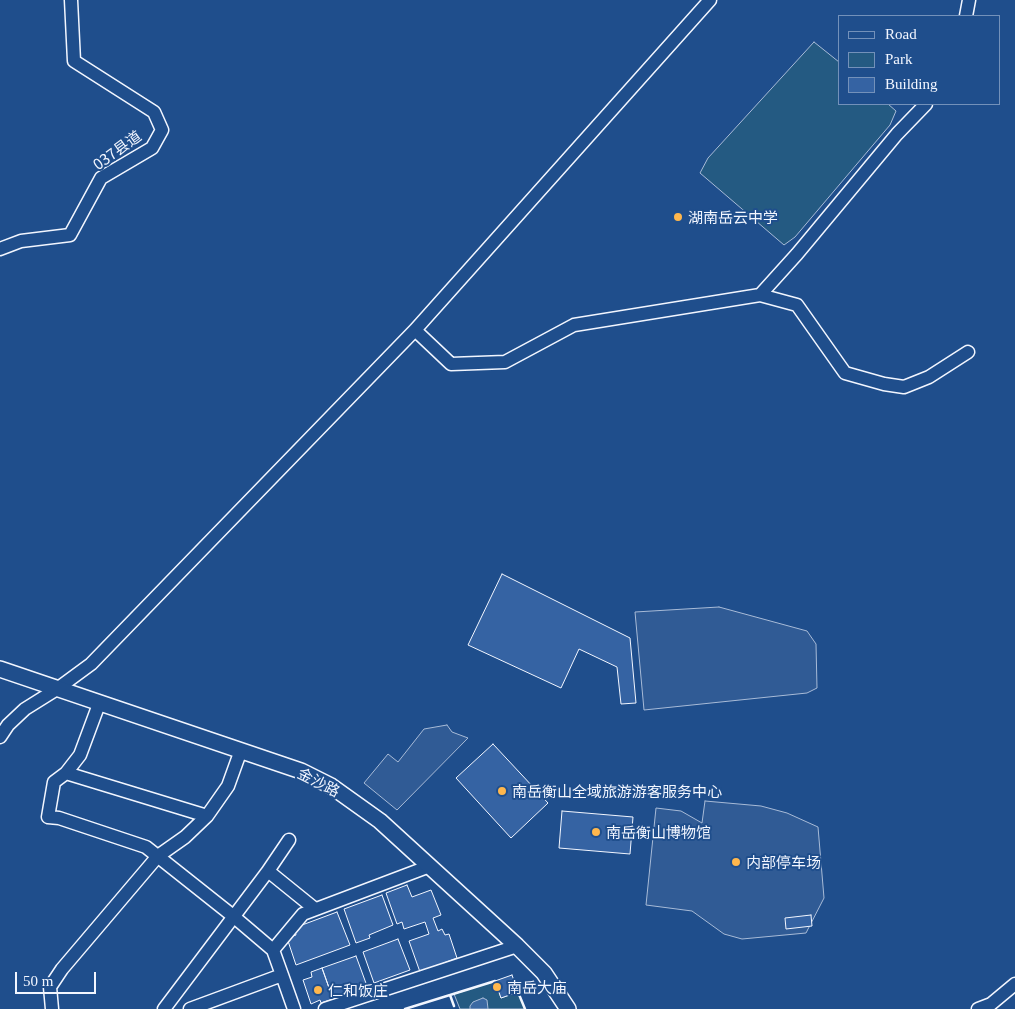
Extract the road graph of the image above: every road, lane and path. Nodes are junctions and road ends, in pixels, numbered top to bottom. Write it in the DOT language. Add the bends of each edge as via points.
graph roads {
  1 [pos="71,0"];
  2 [pos="710,0"];
  3 [pos="969,0"];
  4 [pos="966,15"];
  5 [pos="925,105"];
  6 [pos="0,249"];
  7 [pos="760,295"];
  8 [pos="416,330"];
  9 [pos="968,352"];
  10 [pos="0,669"];
  11 [pos="57,689"];
  12 [pos="99,704"];
  13 [pos="0,738"];
  14 [pos="242,750"];
  15 [pos="66,773"];
  16 [pos="207,816"];
  17 [pos="289,840"];
  18 [pos="158,856"];
  19 [pos="430,866"];
  20 [pos="268,871"];
  21 [pos="315,909"];
  22 [pos="233,916"];
  23 [pos="517,946"];
  24 [pos="273,950"];
  25 [pos="282,975"];
  26 [pos="1015,984"];
  27 [pos="52,1009"];
  28 [pos="164,1009"];
  29 [pos="190,1009"];
  30 [pos="294,1009"];
  31 [pos="325,1009"];
  32 [pos="568,1009"];
  33 [pos="978,1009"];
  1 -- 6 [label="street, 037县道" via="74,61 154,112 162,130 152,148 101,178 70,235 21,241"];
  2 -- 8 [label="street"];
  3 -- 4 [label="street"];
  5 -- 7 [label="street"];
  7 -- 8 [label="street" via="574,325 505,362 451,364"];
  7 -- 9 [label="street" via="798,305 845,373 884,384 904,387 929,377"];
  8 -- 11 [label="street" via="90,664"];
  10 -- 11 [label="main road, 金沙路"];
  11 -- 12 [label="main road, 金沙路"];
  11 -- 13 [label="street" via="25,709"];
  12 -- 14 [label="main road, 金沙路"];
  12 -- 15 [label="street" via="80,755"];
  14 -- 16 [label="street" via="228,786"];
  14 -- 19 [label="main road, 金沙路" via="331,786 380,821"];
  15 -- 16 [label="street"];
  15 -- 18 [label="street" via="54,782 48,817 146,847"];
  16 -- 18 [label="street"];
  17 -- 20 [label="street"];
  18 -- 22 [label="street"];
  18 -- 27 [label="street" via="62,969 50,987"];
  19 -- 21 [label="street"];
  19 -- 23 [label="main road, 金沙路"];
  20 -- 21 [label="street"];
  20 -- 22 [label="street"];
  21 -- 24 [label="street" via="303,914"];
  22 -- 24 [label="street"];
  22 -- 28 [label="street"];
  23 -- 31 [label="street"];
  23 -- 32 [label="main road, 金沙路" via="544,973"];
  24 -- 25 [label="street"];
  25 -- 29 [label="street"];
  25 -- 30 [label="street"];
  26 -- 33 [label="street" via="991,1004"];
}
